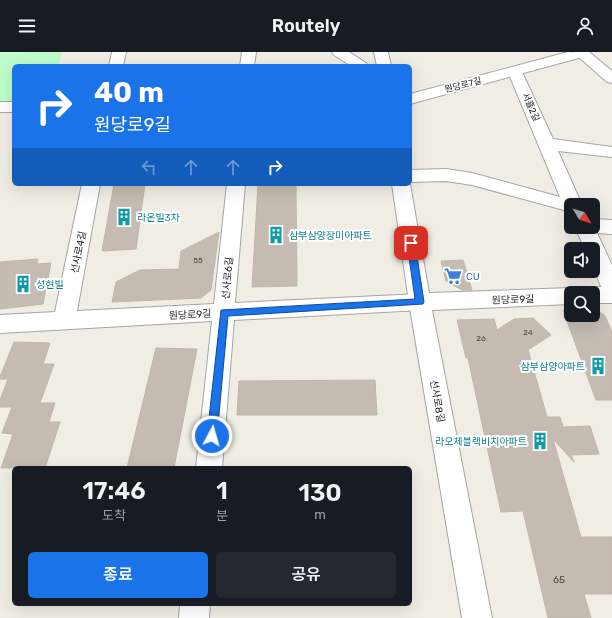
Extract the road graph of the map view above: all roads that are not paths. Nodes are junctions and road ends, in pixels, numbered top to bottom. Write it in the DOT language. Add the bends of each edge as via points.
graph roads {
  1 [pos="119,52"];
  2 [pos="249,52"];
  3 [pos="339,52"];
  4 [pos="381,52"];
  5 [pos="585,52"];
  6 [pos="116,64"];
  7 [pos="247,64"];
  8 [pos="359,64"];
  9 [pos="384,64"];
  10 [pos="515,72"];
  11 [pos="612,79"];
  12 [pos="412,98"];
  13 [pos="0,107"];
  14 [pos="12,107"];
  15 [pos="548,144"];
  16 [pos="612,152"];
  17 [pos="412,176"];
  18 [pos="91,186"];
  19 [pos="236,186"];
  20 [pos="402,186"];
  21 [pos="569,198"];
  22 [pos="564,204"];
  23 [pos="600,226"];
  24 [pos="612,227"];
  25 [pos="588,234"];
  26 [pos="612,288"];
  27 [pos="612,295"];
  28 [pos="564,296"];
  29 [pos="600,296"];
  30 [pos="420,302"];
  31 [pos="224,312"];
  32 [pos="64,320"];
  33 [pos="0,324"];
  34 [pos="208,466"];
  35 [pos="195,606"];
  36 [pos="194,618"];
  37 [pos="477,618"];
  1 -- 6 [label="street"];
  2 -- 7 [label="street"];
  3 -- 8 [label="street"];
  4 -- 9 [label="street"];
  5 -- 10 [label="street"];
  5 -- 11 [label="street"];
  10 -- 12 [label="street, 원당로7길"];
  10 -- 15 [label="street, 서흘2길"];
  13 -- 14 [label="street"];
  15 -- 16 [label="street"];
  15 -- 21 [label="street, 서흘2길"];
  17 -- 22 [label="street" via="446,175 472,179"];
  18 -- 32 [label="street, 선사로4길"];
  19 -- 31 [label="street, 선사로6길"];
  20 -- 30 [label="street, 선사로8길"];
  23 -- 24 [label="street"];
  25 -- 26 [label="street"];
  27 -- 29 [label="street"];
  28 -- 30 [label="street, 원당로9길"];
  30 -- 31 [label="street, 원당로9길"];
  30 -- 37 [label="street, 선사로8길"];
  31 -- 32 [label="street, 원당로9길"];
  31 -- 34 [label="street, 선사로6길"];
  32 -- 33 [label="street, 원당로9길"];
  35 -- 36 [label="street"];
}
